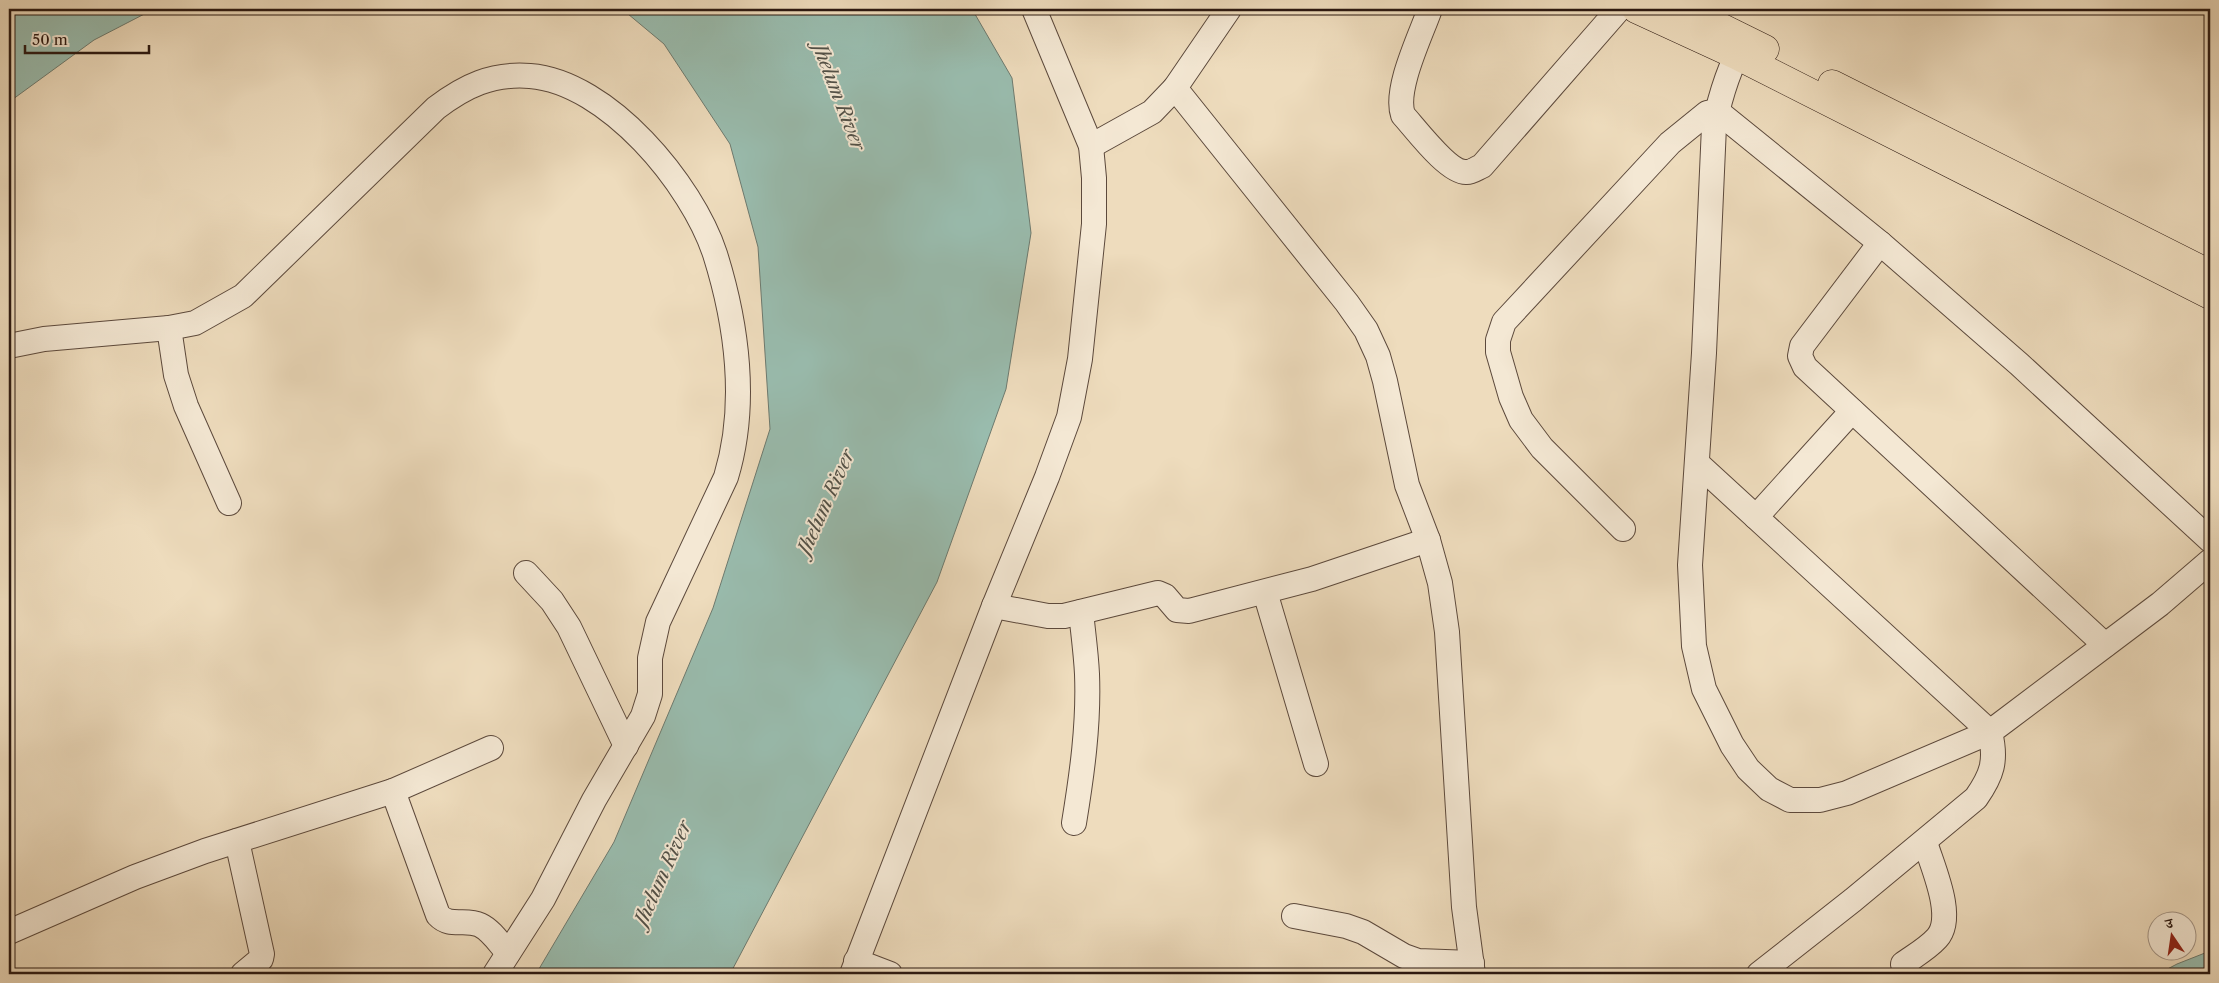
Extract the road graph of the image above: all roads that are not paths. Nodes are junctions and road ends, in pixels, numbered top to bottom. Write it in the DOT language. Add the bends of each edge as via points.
graph roads {
  1 [pos="1034,9"];
  2 [pos="1229,9"];
  3 [pos="1430,9"];
  4 [pos="1619,9"];
  5 [pos="1636,9"];
  6 [pos="1684,9"];
  7 [pos="1740,47"];
  8 [pos="1175,88"];
  9 [pos="1717,111"];
  10 [pos="1091,146"];
  11 [pos="1880,243"];
  12 [pos="2210,274"];
  13 [pos="2210,295"];
  14 [pos="169,328"];
  15 [pos="9,346"];
  16 [pos="1852,411"];
  17 [pos="1697,463"];
  18 [pos="229,502"];
  19 [pos="1756,517"];
  20 [pos="1623,529"];
  21 [pos="1428,540"];
  22 [pos="2210,540"];
  23 [pos="2210,561"];
  24 [pos="526,573"];
  25 [pos="1265,592"];
  26 [pos="994,606"];
  27 [pos="1081,612"];
  28 [pos="2105,645"];
  29 [pos="1990,732"];
  30 [pos="626,746"];
  31 [pos="491,748"];
  32 [pos="1316,764"];
  33 [pos="393,791"];
  34 [pos="1074,824"];
  35 [pos="237,841"];
  36 [pos="1924,842"];
  37 [pos="1294,916"];
  38 [pos="9,932"];
  39 [pos="508,953"];
  40 [pos="1903,964"];
  41 [pos="854,967"];
  42 [pos="1473,969"];
  43 [pos="243,974"];
  44 [pos="495,974"];
  45 [pos="890,974"];
  46 [pos="1759,974"];
  1 -- 10 [label="street"];
  2 -- 8 [label="street"];
  3 -- 4 [label="street" via="1401,90 1400,108 1402,115 1446,163 1466,172 1482,166"];
  5 -- 7 [label="highway"];
  6 -- 7 [label="highway"];
  7 -- 9 [label="street"];
  7 -- 12 [label="highway"];
  7 -- 13 [label="highway"];
  8 -- 10 [label="street" via="1152,112"];
  8 -- 21 [label="street" via="1366,330 1386,381 1407,485"];
  9 -- 11 [label="street"];
  9 -- 17 [label="street"];
  9 -- 20 [label="street" via="1707,113 1670,143 1504,322 1498,340 1498,352 1521,420 1542,448"];
  10 -- 26 [label="street" via="1094,224 1080,359 1069,417"];
  11 -- 16 [label="street" via="1802,346 1800,356 1805,367"];
  11 -- 22 [label="street" via="2019,364"];
  14 -- 15 [label="street" via="44,339"];
  14 -- 18 [label="street" via="176,375 186,406"];
  14 -- 30 [label="street" via="195,323 243,296 410,131 457,92 479,82 505,76 530,76 557,82 585,94 615,116 673,175 696,210 714,253 726,296 735,342 738,388 734,447 726,477 658,622 650,658 647,706"];
  16 -- 19 [label="street"];
  16 -- 28 [label="street"];
  17 -- 19 [label="street"];
  17 -- 29 [label="street" via="1690,565 1697,668 1732,746 1748,769 1770,789 1790,800 1820,800 1847,793"];
  19 -- 29 [label="street"];
  21 -- 25 [label="street"];
  21 -- 42 [label="street" via="1440,583 1447,632 1464,908"];
  23 -- 28 [label="street"];
  24 -- 30 [label="street" via="552,601 569,627"];
  25 -- 27 [label="street" via="1190,611 1177,610 1158,593"];
  25 -- 32 [label="street"];
  26 -- 27 [label="street" via="1048,616"];
  26 -- 41 [label="street"];
  27 -- 34 [label="street" via="1087,673 1086,721"];
  28 -- 29 [label="street"];
  29 -- 36 [label="street" via="1994,748 1993,765 1987,781 1976,798"];
  30 -- 39 [label="street" via="543,899"];
  31 -- 33 [label="street"];
  33 -- 35 [label="street"];
  33 -- 39 [label="street" via="438,915 450,923 471,921 479,924"];
  35 -- 38 [label="street" via="135,877"];
  35 -- 43 [label="street" via="262,954 261,959"];
  36 -- 40 [label="street" via="1945,910 1944,925 1938,937"];
  36 -- 46 [label="street"];
  37 -- 42 [label="street" via="1363,932 1418,961"];
  39 -- 44 [label="street"];
  41 -- 45 [label="street"];
}
